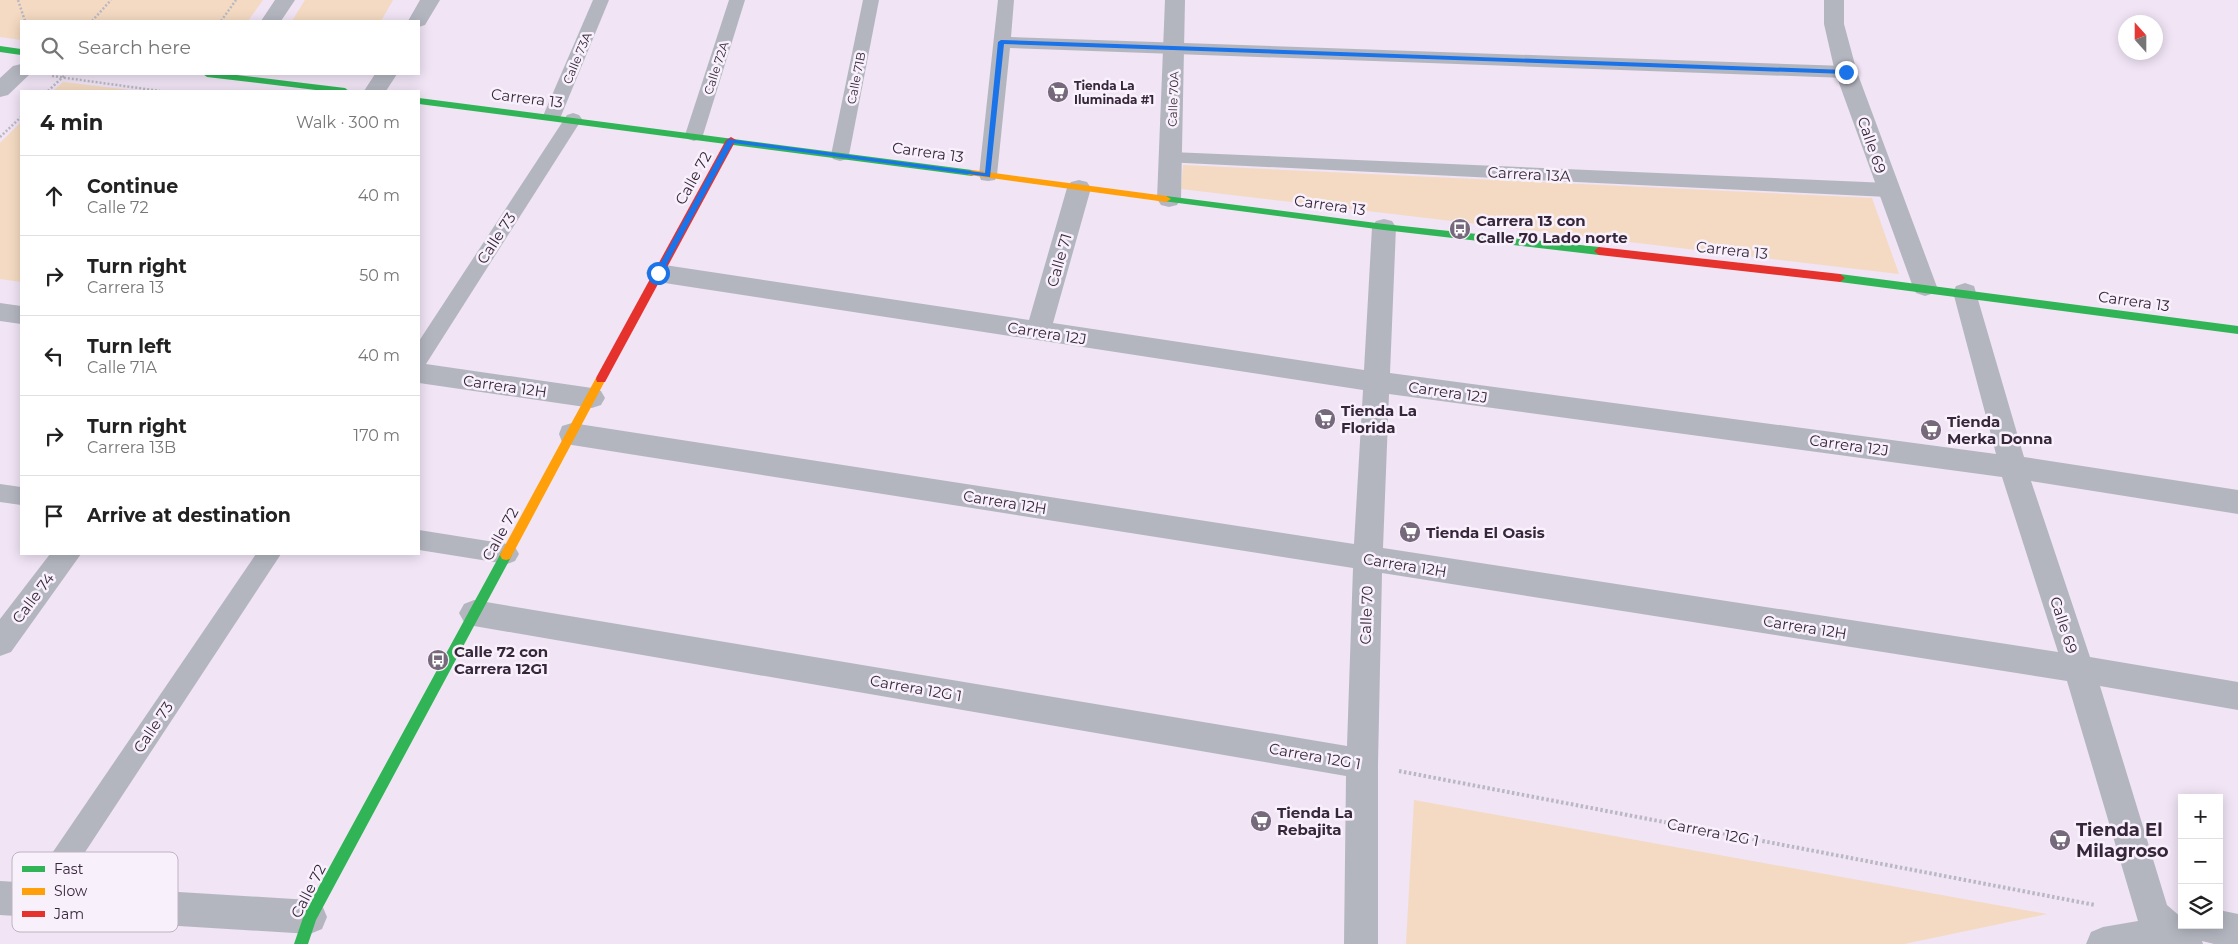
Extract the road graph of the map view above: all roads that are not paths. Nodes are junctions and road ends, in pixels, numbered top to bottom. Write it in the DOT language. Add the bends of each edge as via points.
graph roads {
  1 [pos="284,0"];
  2 [pos="430,0"];
  3 [pos="601,0"];
  4 [pos="737,0"];
  5 [pos="871,0"];
  6 [pos="1006,0"];
  7 [pos="1175,0"];
  8 [pos="1834,0"];
  9 [pos="272,20"];
  10 [pos="419,20"];
  11 [pos="1001,42"];
  12 [pos="1174,48"];
  13 [pos="0,49"];
  14 [pos="20,52"];
  15 [pos="20,72"];
  16 [pos="1846,72"];
  17 [pos="236,75"];
  18 [pos="385,75"];
  19 [pos="0,90"];
  20 [pos="338,90"];
  21 [pos="377,90"];
  22 [pos="420,101"];
  23 [pos="552,116"];
  24 [pos="573,119"];
  25 [pos="694,135"];
  26 [pos="731,140"];
  27 [pos="840,155"];
  28 [pos="1170,158"];
  29 [pos="988,175"];
  30 [pos="1079,188"];
  31 [pos="1888,190"];
  32 [pos="1168,199"];
  33 [pos="1384,227"];
  34 [pos="658,273"];
  35 [pos="1925,287"];
  36 [pos="1965,292"];
  37 [pos="0,312"];
  38 [pos="20,315"];
  39 [pos="2238,330"];
  40 [pos="1038,332"];
  41 [pos="420,356"];
  42 [pos="420,373"];
  43 [pos="1378,382"];
  44 [pos="592,398"];
  45 [pos="572,434"];
  46 [pos="2013,467"];
  47 [pos="0,493"];
  48 [pos="20,496"];
  49 [pos="2238,502"];
  50 [pos="420,540"];
  51 [pos="507,554"];
  52 [pos="66,555"];
  53 [pos="268,555"];
  54 [pos="1368,559"];
  55 [pos="474,613"];
  56 [pos="0,642"];
  57 [pos="2079,669"];
  58 [pos="2238,696"];
  59 [pos="1362,764"];
  60 [pos="70,852"];
  61 [pos="178,916"];
  62 [pos="2178,923"];
  63 [pos="2178,928"];
  64 [pos="2199,929"];
  65 [pos="306,930"];
  66 [pos="2238,931"];
  67 [pos="1361,944"];
  68 [pos="2103,944"];
  1 -- 9 [label="street"];
  2 -- 10 [label="street"];
  3 -- 23 [label="lane, Calle 73A"];
  4 -- 25 [label="lane, Calle 72A"];
  5 -- 27 [label="lane, Calle 71B"];
  6 -- 11 [label="lane"];
  7 -- 12 [label="street, Calle 70A"];
  8 -- 16 [label="street, Calle 69" via="1834,24"];
  11 -- 12 [label="lane"];
  11 -- 29 [label="lane"];
  12 -- 16 [label="lane"];
  12 -- 28 [label="street, Calle 70A"];
  13 -- 14 [label="street"];
  15 -- 19 [label="street"];
  16 -- 31 [label="street, Calle 69"];
  17 -- 20 [label="street"];
  18 -- 21 [label="street"];
  22 -- 23 [label="street, Carrera 13"];
  23 -- 24 [label="street, Carrera 13"];
  24 -- 25 [label="street, Carrera 13"];
  24 -- 41 [label="lane, Calle 73"];
  25 -- 26 [label="street, Carrera 13"];
  26 -- 27 [label="street, Carrera 13"];
  26 -- 34 [label="street, Calle 72"];
  27 -- 29 [label="street, Carrera 13"];
  28 -- 31 [label="lane, Carrera 13A"];
  28 -- 32 [label="street, Calle 70A"];
  29 -- 30 [label="street, Carrera 13"];
  30 -- 32 [label="street, Carrera 13"];
  30 -- 40 [label="street, Calle 71"];
  31 -- 35 [label="street, Calle 69"];
  32 -- 33 [label="street, Carrera 13"];
  33 -- 35 [label="street, Carrera 13"];
  33 -- 43 [label="street, Calle 70"];
  34 -- 40 [label="street, Carrera 12J"];
  34 -- 44 [label="street, Calle 72"];
  35 -- 36 [label="street, Carrera 13"];
  36 -- 39 [label="street, Carrera 13"];
  36 -- 46 [label="street, Calle 69"];
  37 -- 38 [label="street"];
  40 -- 43 [label="street, Carrera 12J"];
  42 -- 44 [label="street, Carrera 12H"];
  43 -- 46 [label="street, Carrera 12J"];
  43 -- 54 [label="street, Calle 70"];
  44 -- 45 [label="street, Calle 72"];
  45 -- 51 [label="street, Calle 72"];
  45 -- 54 [label="street, Carrera 12H"];
  46 -- 49 [label="street, Carrera 12J"];
  46 -- 57 [label="street, Calle 69"];
  47 -- 48 [label="lane"];
  50 -- 51 [label="lane"];
  51 -- 55 [label="street, Calle 72"];
  52 -- 56 [label="street, Calle 74"];
  53 -- 60 [label="lane, Calle 73"];
  54 -- 57 [label="street, Carrera 12H"];
  54 -- 59 [label="street, Calle 70"];
  55 -- 59 [label="street, Carrera 12G 1"];
  55 -- 65 [label="street, Calle 72"];
  57 -- 58 [label="street, Carrera 12H"];
  57 -- 62 [label="street, Calle 69"];
  59 -- 67 [label="street, Calle 70"];
  61 -- 65 [label="street"];
  63 -- 68 [label="street"];
  64 -- 66 [label="street"];
}
